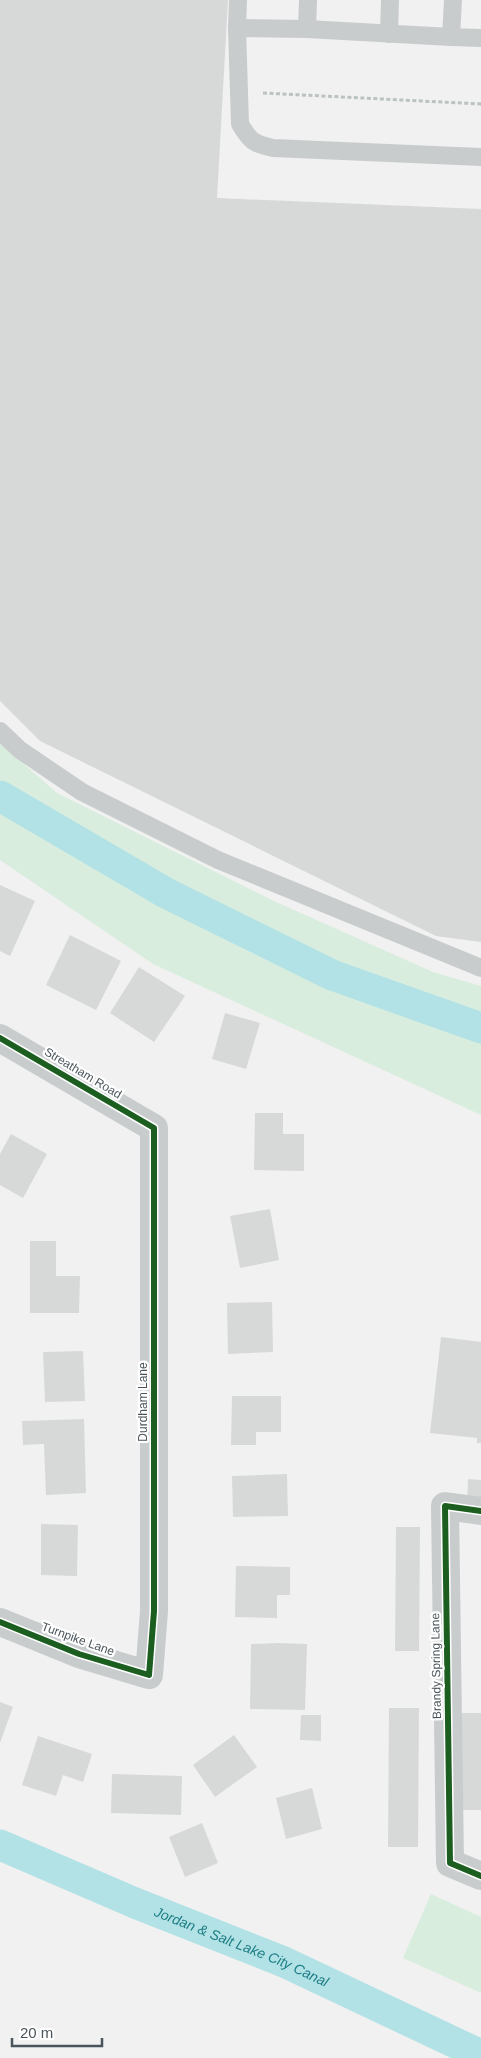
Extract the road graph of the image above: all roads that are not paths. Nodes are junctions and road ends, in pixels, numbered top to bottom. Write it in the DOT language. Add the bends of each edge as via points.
graph roads {
  1 [pos="238,0"];
  2 [pos="308,0"];
  3 [pos="390,0"];
  4 [pos="453,0"];
  5 [pos="237,28"];
  6 [pos="307,29"];
  7 [pos="389,34"];
  8 [pos="451,37"];
  9 [pos="481,38"];
  10 [pos="481,157"];
  11 [pos="0,731"];
  12 [pos="481,968"];
  13 [pos="0,1038"];
  14 [pos="154,1128"];
  15 [pos="481,1511"];
  16 [pos="0,1622"];
  17 [pos="149,1675"];
  18 [pos="481,1876"];
  1 -- 5 [label="lane"];
  2 -- 6 [label="lane"];
  3 -- 7 [label="lane"];
  4 -- 8 [label="lane"];
  5 -- 6 [label="lane"];
  5 -- 10 [label="lane" via="240,124 248,138 257,145"];
  6 -- 7 [label="lane"];
  7 -- 8 [label="lane"];
  8 -- 9 [label="lane"];
  11 -- 12 [label="lane" via="20,750 82,792 218,860"];
  13 -- 14 [label="street, Streatham Road"];
  14 -- 17 [label="street, Durdham Lane" via="154,1611"];
  15 -- 18 [label="street, Brandy Spring Lane" via="445,1506 450,1863"];
  16 -- 17 [label="street, Turnpike Lane" via="79,1654"];
}
